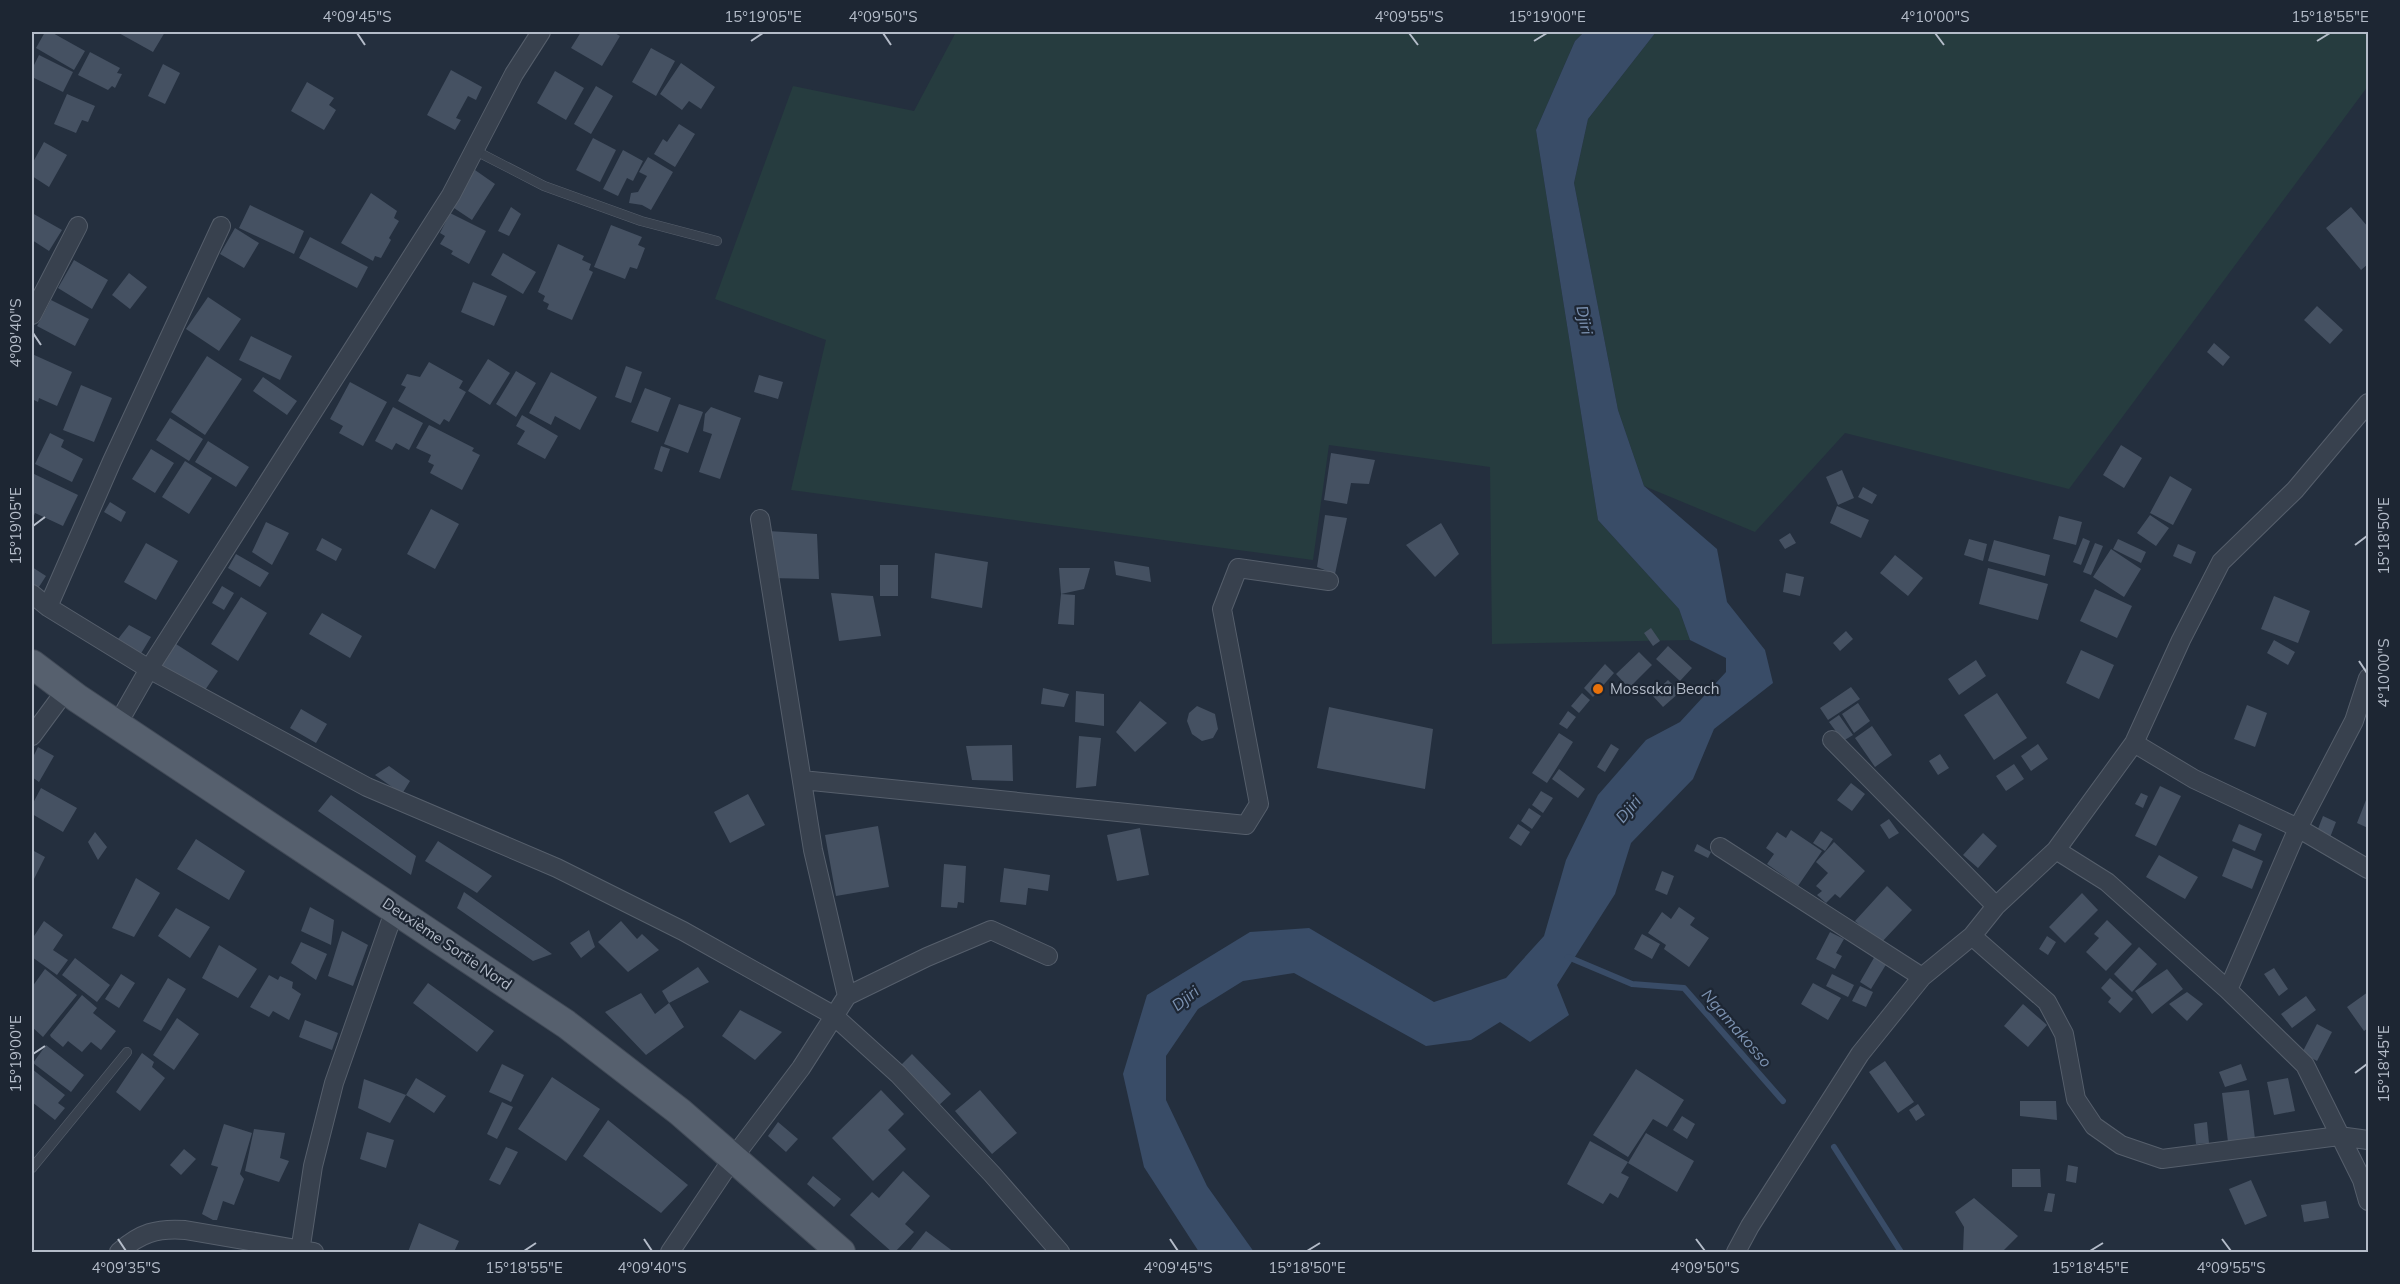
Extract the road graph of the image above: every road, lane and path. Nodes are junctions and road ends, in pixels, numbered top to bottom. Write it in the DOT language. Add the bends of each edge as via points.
graph roads {
  1 [pos="541,32"];
  2 [pos="476,151"];
  3 [pos="78,226"];
  4 [pos="221,226"];
  5 [pos="717,241"];
  6 [pos="32,315"];
  7 [pos="2368,403"];
  8 [pos="759,519"];
  9 [pos="1329,581"];
  10 [pos="32,594"];
  11 [pos="48,607"];
  12 [pos="32,664"];
  13 [pos="149,669"];
  14 [pos="2368,678"];
  15 [pos="66,690"];
  16 [pos="117,725"];
  17 [pos="32,736"];
  18 [pos="1832,740"];
  19 [pos="2134,743"];
  20 [pos="802,780"];
  21 [pos="2298,828"];
  22 [pos="1720,847"];
  23 [pos="2056,850"];
  24 [pos="2368,868"];
  25 [pos="1996,906"];
  26 [pos="395,909"];
  27 [pos="1972,936"];
  28 [pos="1048,956"];
  29 [pos="1922,977"];
  30 [pos="2228,990"];
  31 [pos="847,996"];
  32 [pos="833,1015"];
  33 [pos="127,1052"];
  34 [pos="2340,1136"];
  35 [pos="2368,1140"];
  36 [pos="733,1158"];
  37 [pos="32,1168"];
  38 [pos="2368,1201"];
  39 [pos="119,1252"];
  40 [pos="305,1252"];
  41 [pos="670,1252"];
  42 [pos="841,1252"];
  43 [pos="1060,1252"];
  44 [pos="1736,1252"];
  1 -- 2 [label="street" via="514,75"];
  2 -- 5 [label="lane" via="544,186 641,221"];
  2 -- 13 [label="street" via="445,206"];
  3 -- 6 [label="street"];
  4 -- 11 [label="street"];
  7 -- 19 [label="street" via="2295,490 2221,562"];
  8 -- 20 [label="street"];
  9 -- 20 [label="street" via="1238,568 1222,609 1259,804 1246,825"];
  10 -- 11 [label="street"];
  11 -- 13 [label="street"];
  12 -- 15 [label="main road, Deuxième Sortie Nord"];
  13 -- 16 [label="street"];
  13 -- 32 [label="street" via="367,787 557,868 682,931"];
  14 -- 21 [label="street" via="2354,721"];
  15 -- 16 [label="main road, Deuxième Sortie Nord"];
  15 -- 17 [label="street"];
  16 -- 26 [label="main road, Deuxième Sortie Nord"];
  18 -- 25 [label="street"];
  19 -- 21 [label="street" via="2194,779"];
  19 -- 23 [label="street"];
  20 -- 31 [label="street" via="813,850"];
  21 -- 24 [label="street"];
  21 -- 30 [label="street"];
  22 -- 29 [label="street"];
  23 -- 25 [label="street"];
  23 -- 30 [label="street" via="2107,882"];
  25 -- 27 [label="street"];
  26 -- 36 [label="main road, Deuxième Sortie Nord" via="566,1024"];
  26 -- 40 [label="street" via="334,1083 313,1166"];
  27 -- 29 [label="street"];
  27 -- 34 [label="street" via="2047,1002 2064,1034 2076,1100 2094,1126 2121,1144 2162,1159"];
  28 -- 31 [label="street" via="992,930"];
  29 -- 44 [label="street" via="1860,1054"];
  30 -- 34 [label="street" via="2305,1065"];
  31 -- 32 [label="street"];
  32 -- 36 [label="street" via="801,1068"];
  32 -- 43 [label="street" via="906,1082"];
  33 -- 37 [label="lane"];
  34 -- 35 [label="street"];
  34 -- 38 [label="street"];
  36 -- 41 [label="street"];
  36 -- 42 [label="main road, Deuxième Sortie Nord"];
  39 -- 40 [label="street" via="143,1235 165,1228"];
}
